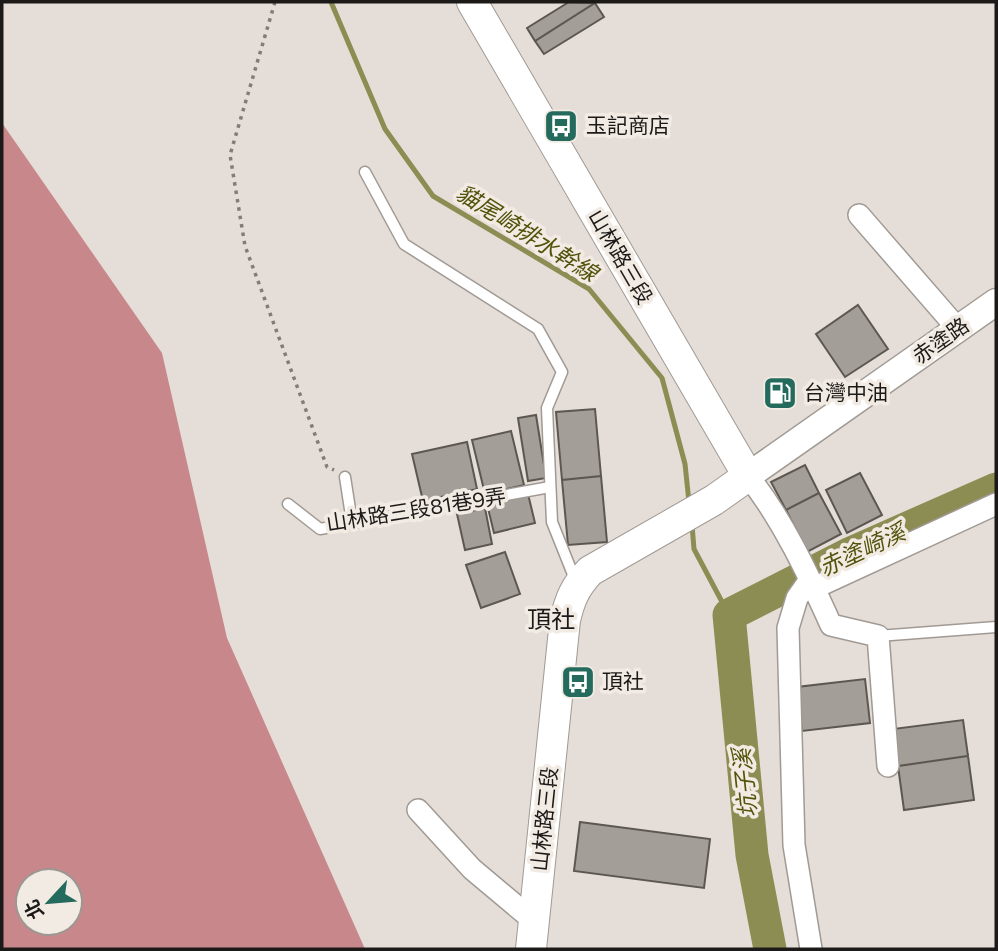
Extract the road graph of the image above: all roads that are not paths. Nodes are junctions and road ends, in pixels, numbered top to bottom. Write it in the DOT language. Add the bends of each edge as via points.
graph roads {
  1 [pos="472,2"];
  2 [pos="365,172"];
  3 [pos="859,215"];
  4 [pos="996,302"];
  5 [pos="958,329"];
  6 [pos="748,476"];
  7 [pos="345,477"];
  8 [pos="550,487"];
  9 [pos="288,504"];
  10 [pos="996,504"];
  11 [pos="352,522"];
  12 [pos="578,584"];
  13 [pos="812,584"];
  14 [pos="996,627"];
  15 [pos="878,636"];
  16 [pos="888,766"];
  17 [pos="418,810"];
  18 [pos="533,935"];
  19 [pos="811,949"];
  1 -- 6 [label="main road, 山林路三段"];
  2 -- 8 [label="lane" via="404,244 538,329 562,372 547,408"];
  3 -- 5 [label="street"];
  4 -- 5 [label="street, 赤塗路"];
  5 -- 6 [label="street, 赤塗路"];
  6 -- 12 [label="main road" via="590,571"];
  6 -- 13 [label="street" via="779,520"];
  7 -- 11 [label="lane"];
  8 -- 11 [label="lane, 山林路三段81巷9弄"];
  8 -- 12 [label="lane" via="552,522"];
  9 -- 11 [label="lane, 山林路三段81巷9弄" via="320,529"];
  10 -- 13 [label="street"];
  12 -- 18 [label="main road, 山林路三段" via="565,620"];
  13 -- 15 [label="street" via="831,625"];
  13 -- 19 [label="street" via="797,598 788,628 793,845"];
  14 -- 15 [label="lane"];
  15 -- 16 [label="street"];
  17 -- 18 [label="street"];
}
